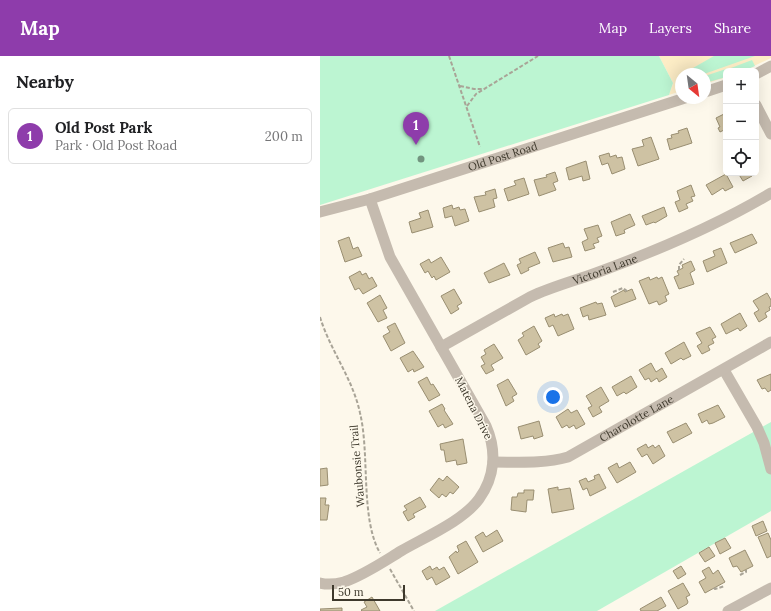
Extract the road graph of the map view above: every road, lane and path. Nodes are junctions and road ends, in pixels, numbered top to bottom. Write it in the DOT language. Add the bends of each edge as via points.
graph roads {
  1 [pos="449,56"];
  2 [pos="538,56"];
  3 [pos="771,66"];
  4 [pos="759,72"];
  5 [pos="460,86"];
  6 [pos="723,86"];
  7 [pos="485,88"];
  8 [pos="711,90"];
  9 [pos="675,101"];
  10 [pos="467,107"];
  11 [pos="759,111"];
  12 [pos="771,134"];
  13 [pos="480,147"];
  14 [pos="771,193"];
  15 [pos="370,199"];
  16 [pos="320,212"];
  17 [pos="684,259"];
  18 [pos="679,270"];
  19 [pos="627,291"];
  20 [pos="613,292"];
  21 [pos="320,317"];
  22 [pos="771,342"];
  23 [pos="441,348"];
  24 [pos="724,370"];
  25 [pos="493,462"];
  26 [pos="771,469"];
  27 [pos="385,561"];
  28 [pos="746,570"];
  29 [pos="740,575"];
  30 [pos="320,583"];
  31 [pos="725,586"];
  32 [pos="714,588"];
  33 [pos="771,588"];
  34 [pos="414,611"];
  35 [pos="728,611"];
  1 -- 5 [label="path"];
  2 -- 7 [label="path"];
  3 -- 4 [label="street"];
  5 -- 7 [label="path"];
  5 -- 10 [label="path"];
  6 -- 8 [label="street"];
  7 -- 10 [label="path" via="471,99"];
  9 -- 15 [label="street, Old Post Road"];
  10 -- 13 [label="path"];
  11 -- 12 [label="street"];
  14 -- 23 [label="street, Victoria Lane" via="724,219 676,240 597,273 530,297"];
  15 -- 16 [label="street, Old Post Road"];
  15 -- 23 [label="street, Matena Drive" via="390,257"];
  17 -- 18 [label="path" via="679,265"];
  19 -- 20 [label="path" via="624,288"];
  21 -- 27 [label="path, Waubonsie Trail" via="361,413 370,524 374,542"];
  22 -- 24 [label="street, Charolotte Lane"];
  23 -- 25 [label="street, Matena Drive" via="486,426 492,443"];
  24 -- 25 [label="street, Charolotte Lane" via="568,457 542,462"];
  24 -- 26 [label="street" via="757,427"];
  25 -- 27 [label="street, Matena Drive" via="487,485 472,507"];
  27 -- 30 [label="street, Matena Drive" via="343,582"];
  27 -- 34 [label="path, Waubonsie Trail"];
  28 -- 29 [label="path"];
  31 -- 32 [label="path" via="715,590"];
  33 -- 35 [label="street"];
}
